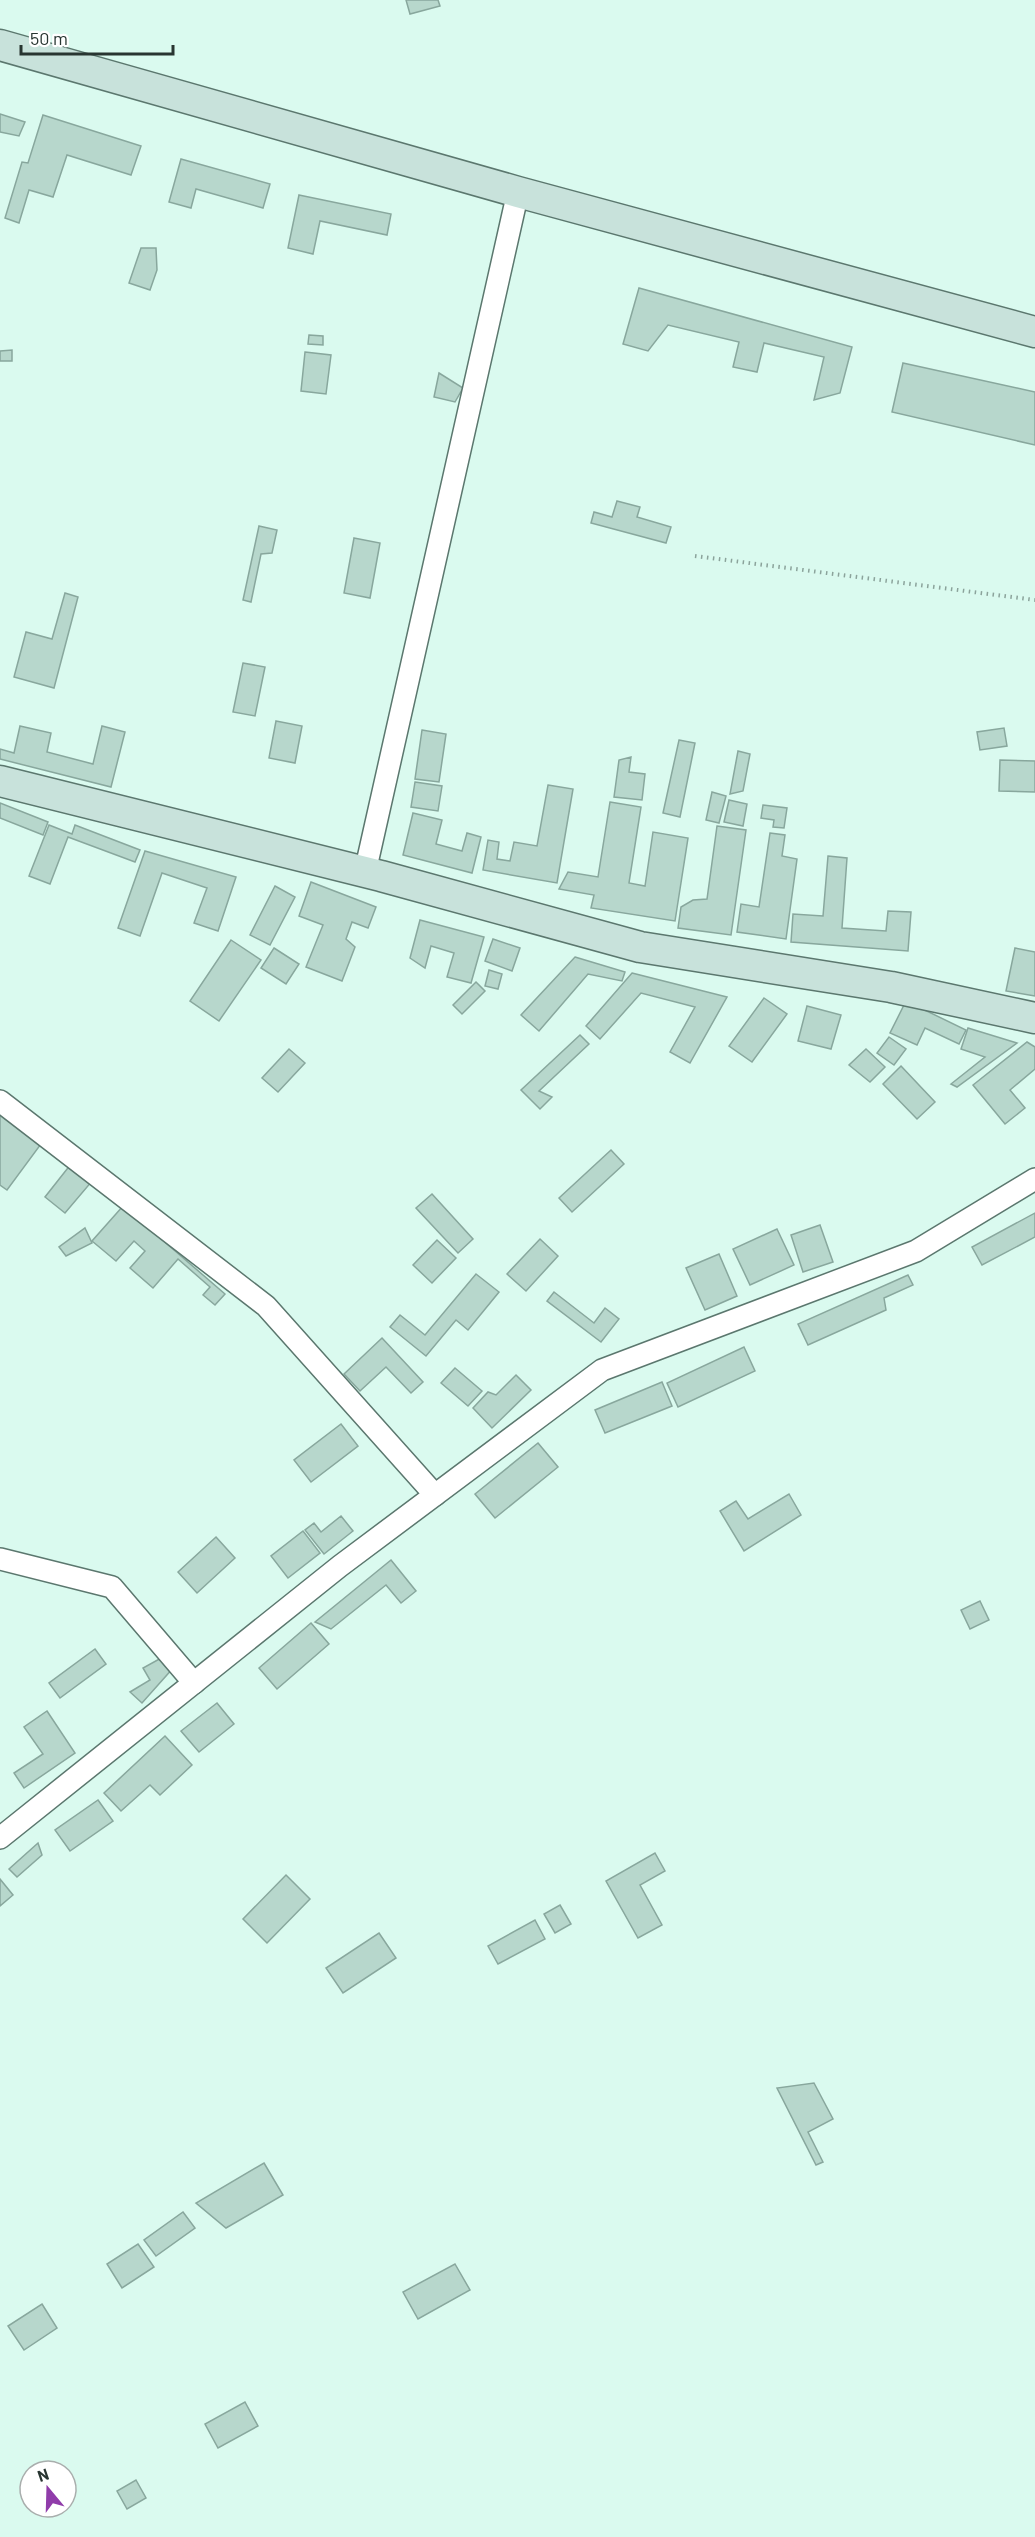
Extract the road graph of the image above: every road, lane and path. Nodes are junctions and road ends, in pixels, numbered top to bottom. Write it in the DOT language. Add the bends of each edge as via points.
graph roads {
  1 [pos="0,45"];
  2 [pos="519,192"];
  3 [pos="1035,332"];
  4 [pos="695,556"];
  5 [pos="1035,600"];
  6 [pos="0,781"];
  7 [pos="365,872"];
  8 [pos="1035,1018"];
  9 [pos="0,1101"];
  10 [pos="1035,1179"];
  11 [pos="435,1495"];
  12 [pos="0,1559"];
  13 [pos="194,1683"];
  14 [pos="0,1838"];
  1 -- 2 [label="main road"];
  2 -- 3 [label="main road"];
  2 -- 7 [label="street"];
  4 -- 5 [label="path"];
  6 -- 7 [label="main road"];
  7 -- 8 [label="main road" via="640,947 891,987"];
  9 -- 11 [label="street" via="266,1306"];
  10 -- 11 [label="street" via="916,1251 602,1370"];
  11 -- 13 [label="street"];
  12 -- 13 [label="street" via="112,1587"];
  13 -- 14 [label="street"];
}
